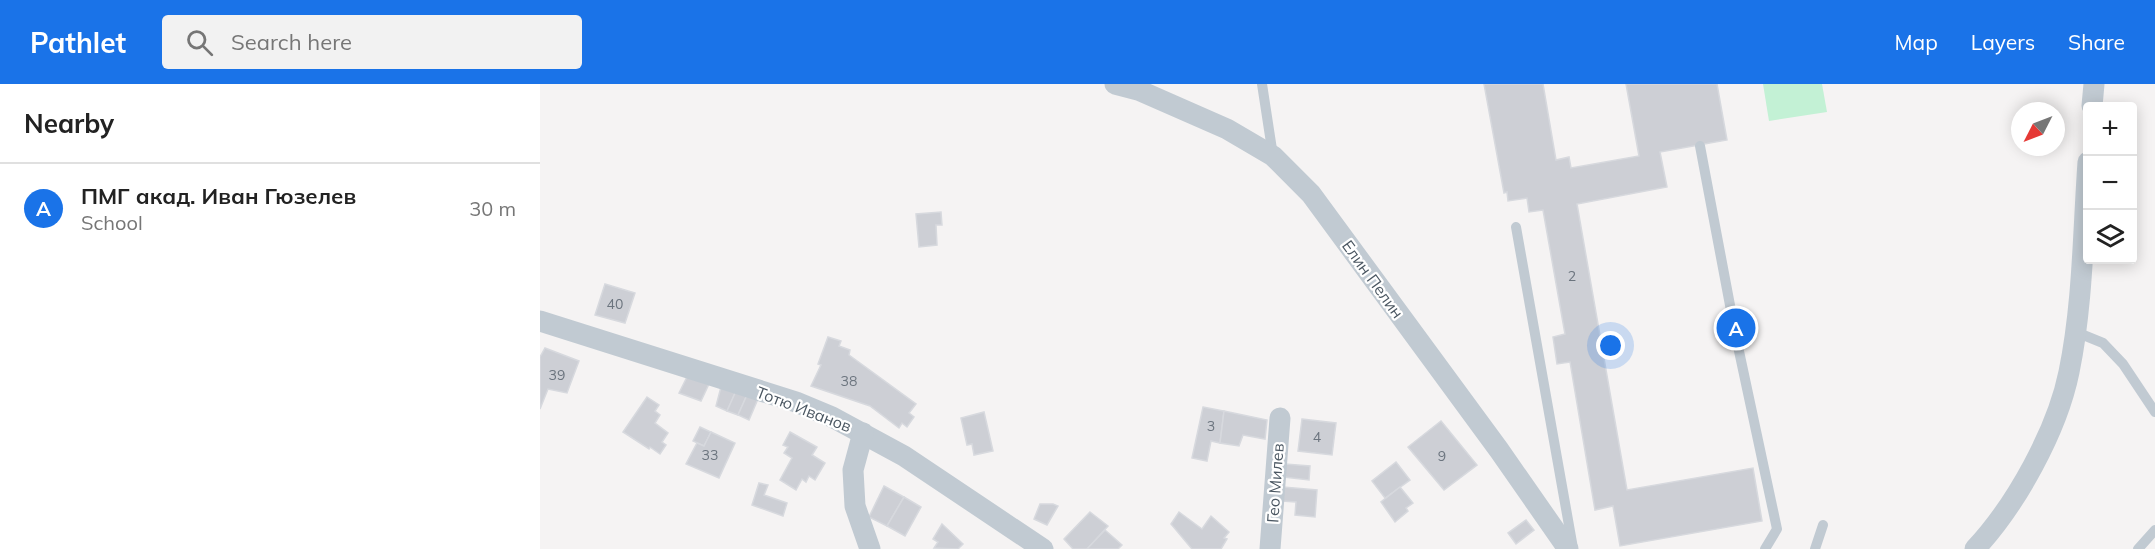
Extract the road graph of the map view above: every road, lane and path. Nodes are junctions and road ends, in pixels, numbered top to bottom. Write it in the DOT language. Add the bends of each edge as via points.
graph roads {
  1 [pos="1115,84"];
  2 [pos="1263,84"];
  3 [pos="2094,84"];
  4 [pos="2092,102"];
  5 [pos="1700,146"];
  6 [pos="1273,156"];
  7 [pos="2085,210"];
  8 [pos="1516,227"];
  9 [pos="540,321"];
  10 [pos="2076,332"];
  11 [pos="2155,412"];
  12 [pos="1280,418"];
  13 [pos="863,433"];
  14 [pos="1823,525"];
  15 [pos="2155,530"];
  16 [pos="870,549"];
  17 [pos="1043,549"];
  18 [pos="1270,549"];
  19 [pos="1568,549"];
  20 [pos="1573,549"];
  21 [pos="1765,549"];
  22 [pos="1815,549"];
  23 [pos="1976,549"];
  24 [pos="2138,549"];
  1 -- 6 [label="street, Елин Пелин" via="1138,90 1227,129"];
  2 -- 6 [label="lane"];
  3 -- 4 [label="street"];
  5 -- 21 [label="lane" via="1777,529"];
  6 -- 19 [label="street, Елин Пелин" via="1311,194"];
  7 -- 10 [label="street"];
  8 -- 20 [label="lane"];
  9 -- 13 [label="street, Тотю Иванов" via="796,402"];
  10 -- 11 [label="lane" via="2103,343"];
  10 -- 23 [label="street" via="2060,405 2034,465"];
  12 -- 18 [label="street, Гео Милев"];
  13 -- 16 [label="street" via="853,470 855,506"];
  13 -- 17 [label="street, Тотю Иванов"];
  14 -- 22 [label="lane"];
  15 -- 24 [label="lane"];
}
